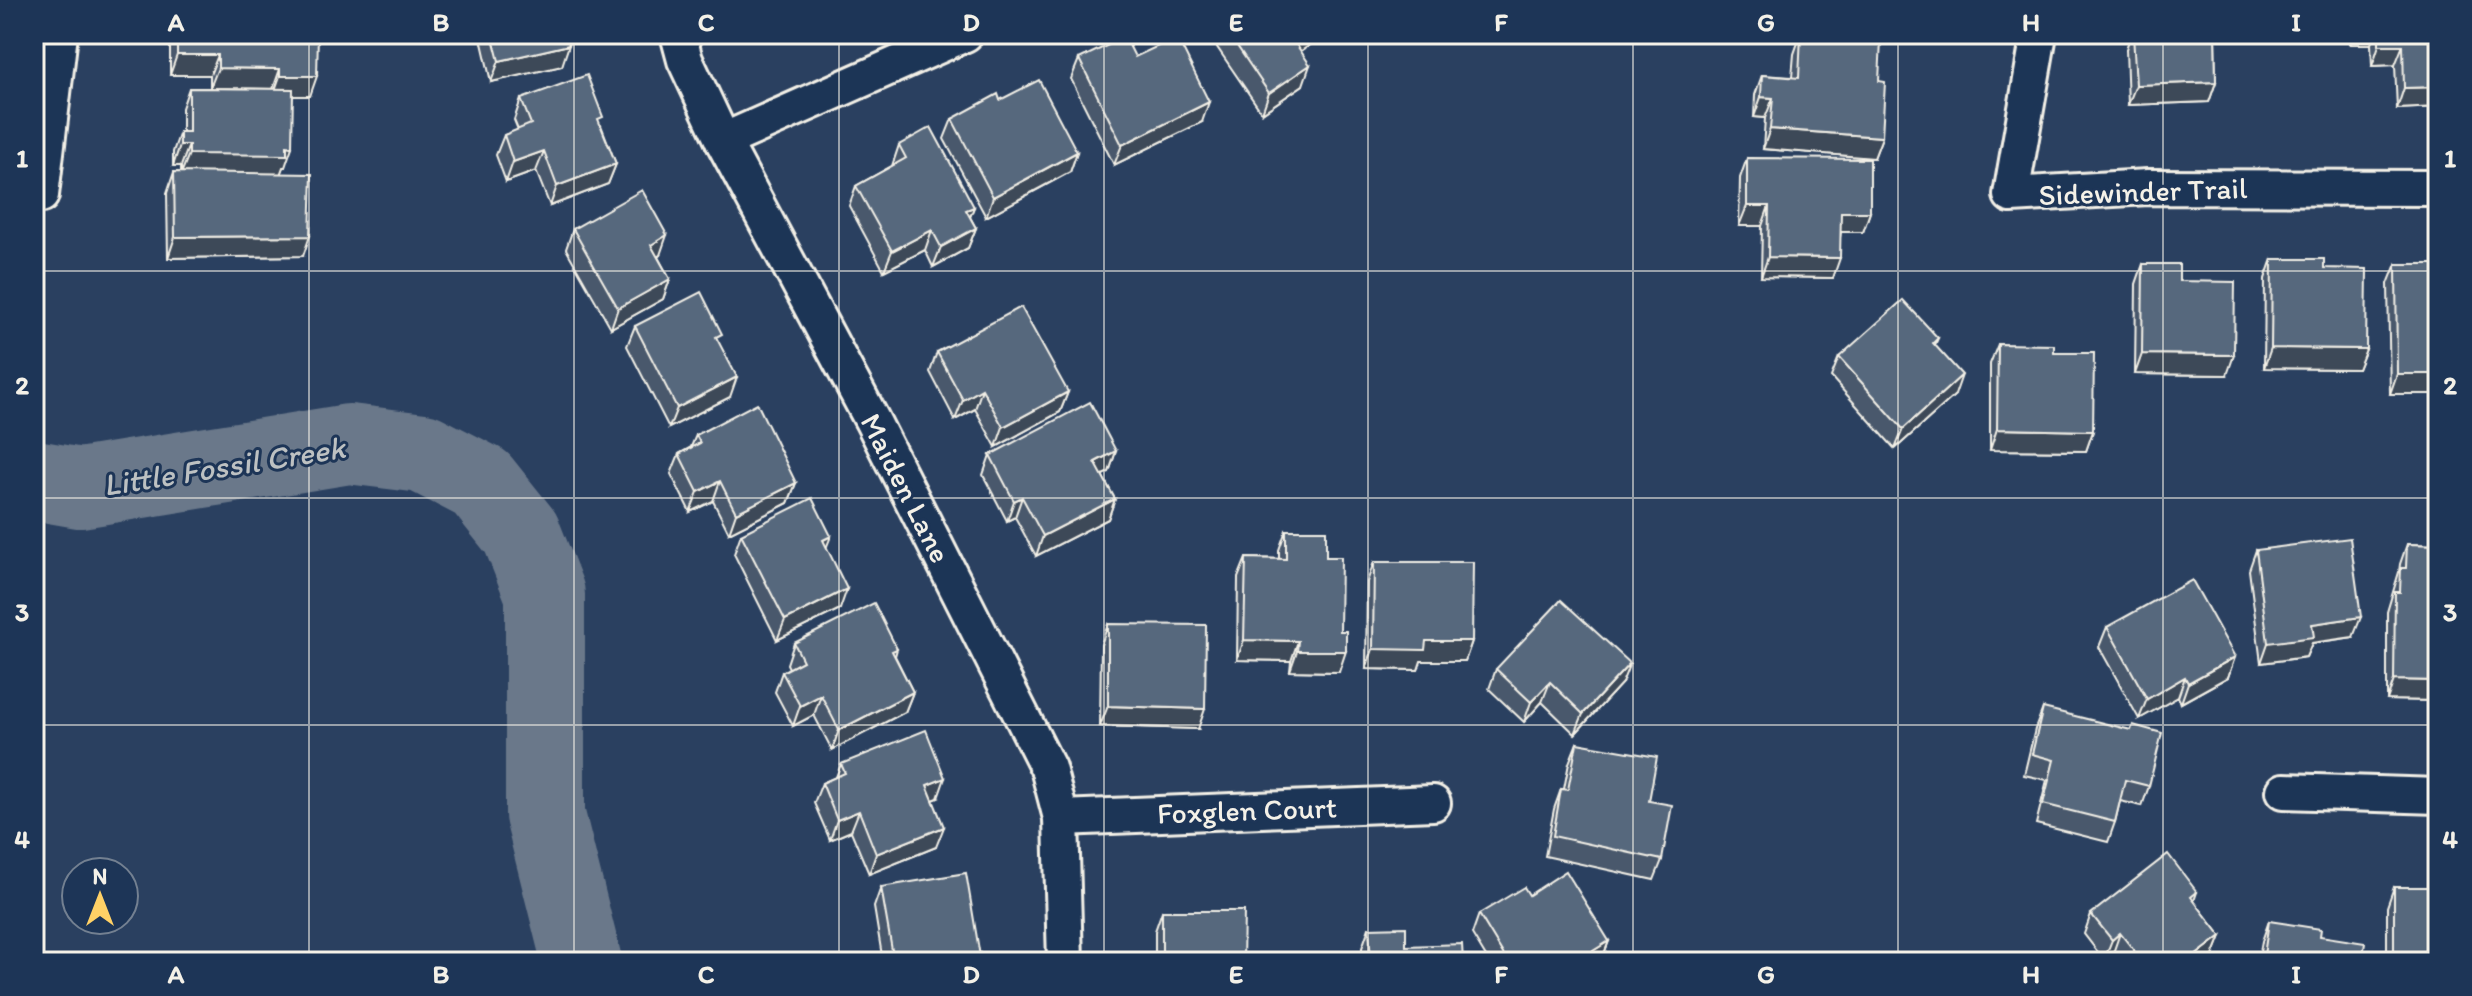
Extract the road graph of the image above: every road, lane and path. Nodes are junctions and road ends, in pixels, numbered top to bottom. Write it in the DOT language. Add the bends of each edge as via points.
graph roads {
  1 [pos="60,34"];
  2 [pos="678,34"];
  3 [pos="965,34"];
  4 [pos="2039,34"];
  5 [pos="723,141"];
  6 [pos="2438,188"];
  7 [pos="41,195"];
  8 [pos="2284,791"];
  9 [pos="2438,796"];
  10 [pos="1433,803"];
  11 [pos="1061,818"];
  12 [pos="1065,962"];
  1 -- 7 [label="street"];
  2 -- 5 [label="street, Maiden Lane"];
  3 -- 5 [label="street"];
  4 -- 6 [label="street, Sidewinder Trail" via="2011,195 2148,187"];
  5 -- 11 [label="street, Maiden Lane" via="1048,768"];
  8 -- 9 [label="street"];
  10 -- 11 [label="street, Foxglen Court"];
  11 -- 12 [label="street, Maiden Lane"];
}
